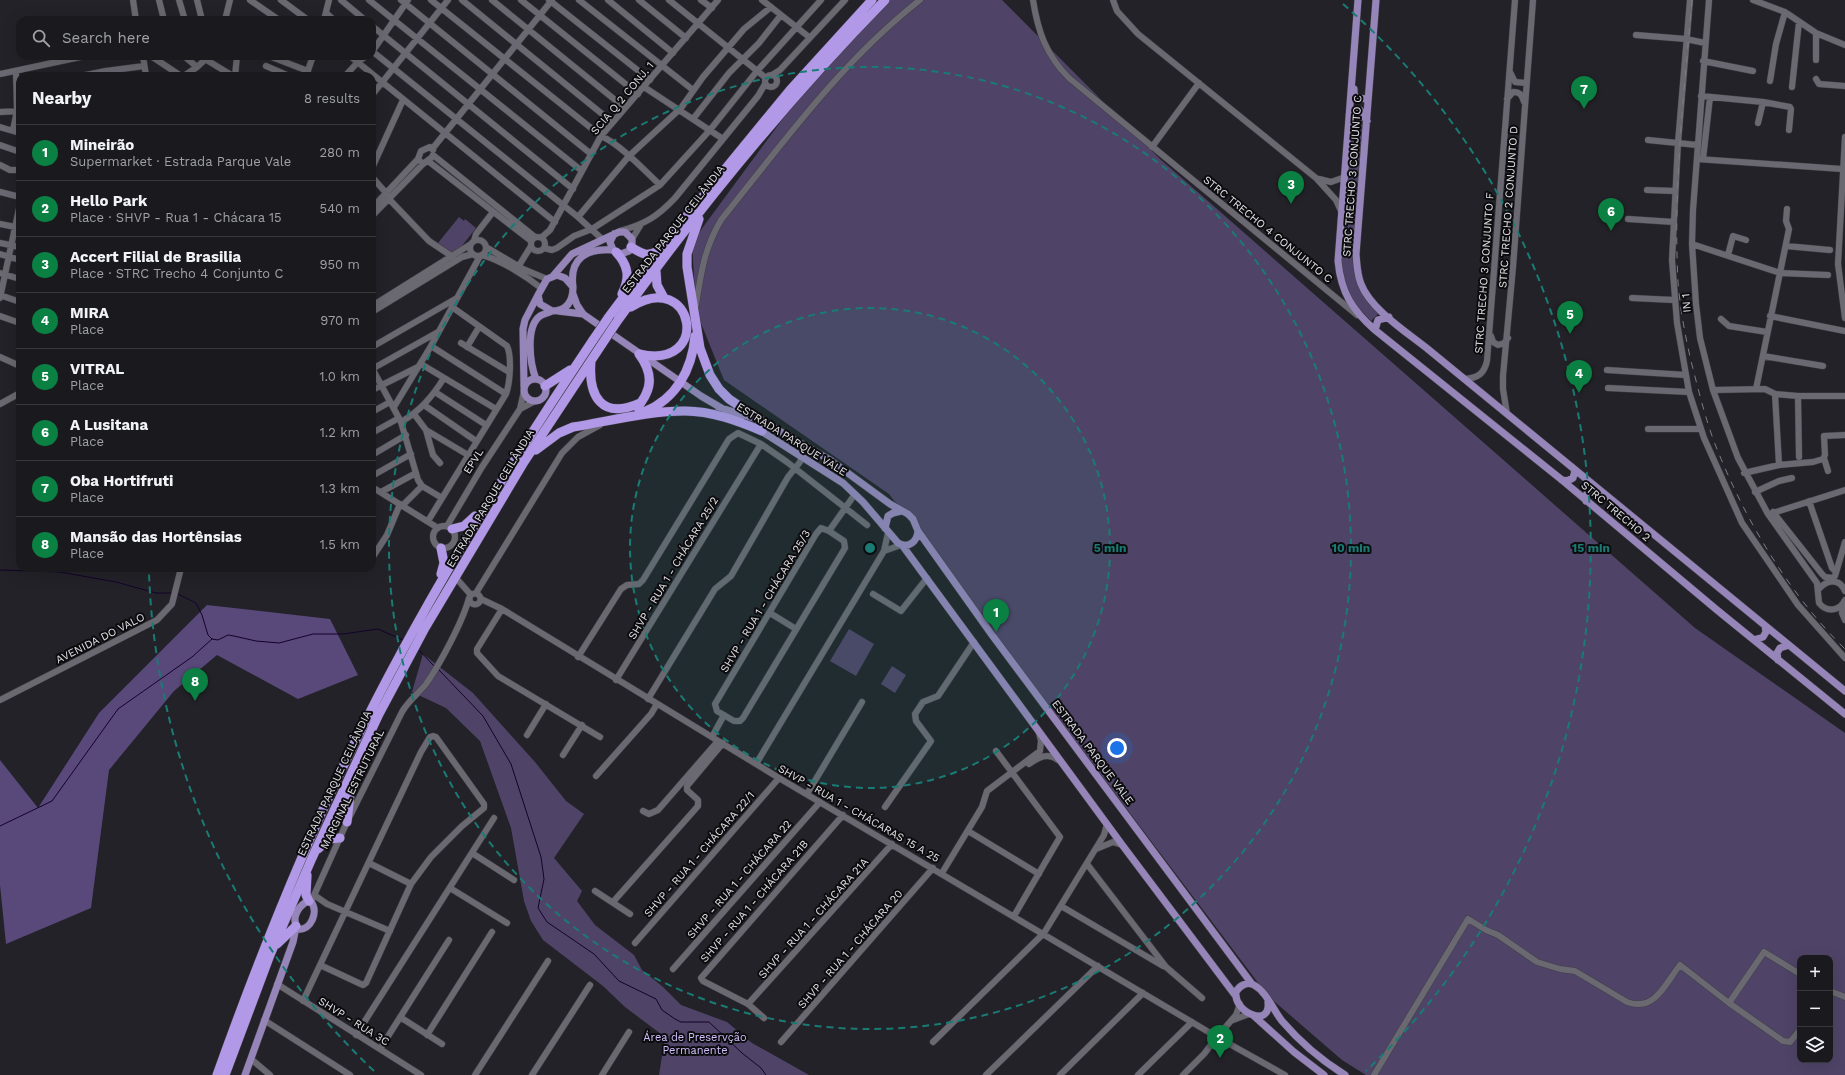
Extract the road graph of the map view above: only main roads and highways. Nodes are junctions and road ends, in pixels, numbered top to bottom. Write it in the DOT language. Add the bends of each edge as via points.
graph roads {
  1 [pos="872,0"];
  2 [pos="885,0"];
  3 [pos="1358,0"];
  4 [pos="1376,0"];
  5 [pos="1353,65"];
  6 [pos="1368,99"];
  7 [pos="1350,114"];
  8 [pos="1367,121"];
  9 [pos="704,207"];
  10 [pos="616,233"];
  11 [pos="632,243"];
  12 [pos="615,251"];
  13 [pos="658,251"];
  14 [pos="656,270"];
  15 [pos="550,278"];
  16 [pos="573,290"];
  17 [pos="538,295"];
  18 [pos="664,298"];
  19 [pos="621,309"];
  20 [pos="695,309"];
  21 [pos="554,311"];
  22 [pos="583,314"];
  23 [pos="1389,317"];
  24 [pos="1373,328"];
  25 [pos="639,354"];
  26 [pos="592,359"];
  27 [pos="574,367"];
  28 [pos="536,379"];
  29 [pos="1464,379"];
  30 [pos="681,383"];
  31 [pos="545,386"];
  32 [pos="524,389"];
  33 [pos="640,403"];
  34 [pos="718,407"];
  35 [pos="633,417"];
  36 [pos="760,420"];
  37 [pos="762,431"];
  38 [pos="524,462"];
  39 [pos="1572,467"];
  40 [pos="1562,480"];
  41 [pos="1597,488"];
  42 [pos="491,496"];
  43 [pos="1586,500"];
  44 [pos="901,511"];
  45 [pos="450,527"];
  46 [pos="886,530"];
  47 [pos="918,531"];
  48 [pos="902,545"];
  49 [pos="441,548"];
  50 [pos="437,587"];
  51 [pos="1766,626"];
  52 [pos="1754,640"];
  53 [pos="413,641"];
  54 [pos="1789,645"];
  55 [pos="405,656"];
  56 [pos="1778,660"];
  57 [pos="1845,690"];
  58 [pos="1845,714"];
  59 [pos="354,767"];
  60 [pos="347,822"];
  61 [pos="340,838"];
  62 [pos="310,861"];
  63 [pos="312,899"];
  64 [pos="298,928"];
  65 [pos="272,949"];
  66 [pos="1252,984"];
  67 [pos="1235,995"];
  68 [pos="1268,1002"];
  69 [pos="1252,1015"];
  70 [pos="217,1075"];
  71 [pos="225,1075"];
  72 [pos="245,1075"];
  73 [pos="1324,1075"];
  74 [pos="1345,1075"];
  1 -- 13 [label="highway, ESTRADA PARQUE CEILÂNDIA" via="790,90"];
  2 -- 9 [label="highway, ESTRADA PARQUE CEILÂNDIA" via="791,102"];
  3 -- 5 [label="main road, STRC TRECHO 3 CONJUNTO C"];
  4 -- 6 [label="main road, STRC TRECHO 3 CONJUNTO C"];
  5 -- 6 [label="main road" via="1354,94 1357,98"];
  5 -- 7 [label="main road, STRC TRECHO 3 CONJUNTO C"];
  6 -- 8 [label="main road, STRC TRECHO 3 CONJUNTO C"];
  7 -- 8 [label="main road" via="1360,110"];
  7 -- 24 [label="main road, STRC TRECHO 3 CONJUNTO C" via="1338,261 1344,293"];
  8 -- 23 [label="main road, STRC TRECHO 3 CONJUNTO C" via="1356,254 1358,274 1368,297"];
  9 -- 14 [label="highway, ESTRADA PARQUE CEILÂNDIA"];
  9 -- 20 [label="highway" via="688,254 687,267"];
  10 -- 11 [label="main road" via="625,232"];
  10 -- 12 [label="main road" via="610,242"];
  10 -- 15 [label="main road" via="572,254"];
  11 -- 12 [label="main road" via="625,253"];
  11 -- 13 [label="highway" via="643,255"];
  12 -- 16 [label="main road" via="601,249 581,257 573,269"];
  12 -- 19 [label="highway" via="624,262 628,277"];
  13 -- 19 [label="highway, ESTRADA PARQUE CEILÂNDIA"];
  14 -- 18 [label="highway" via="657,285"];
  14 -- 19 [label="highway, ESTRADA PARQUE CEILÂNDIA"];
  15 -- 16 [label="main road" via="566,278"];
  15 -- 17 [label="main road"];
  16 -- 21 [label="main road" via="569,304"];
  16 -- 22 [label="main road, ESTRADA PARQUE VALE" via="577,305"];
  17 -- 21 [label="main road" via="540,304"];
  17 -- 32 [label="main road, EPVL" via="523,329"];
  18 -- 19 [label="highway" via="645,299"];
  18 -- 25 [label="highway" via="676,304 684,314 687,325 685,339 682,345 669,355 652,357"];
  19 -- 26 [label="highway, ESTRADA PARQUE CEILÂNDIA, bridge" via="618,320"];
  19 -- 27 [label="highway, ESTRADA PARQUE CEILÂNDIA, bridge" via="608,318"];
  20 -- 30 [label="highway" via="694,347"];
  20 -- 36 [label="highway" via="700,348 710,375 729,399"];
  21 -- 22 [label="main road, ESTRADA PARQUE VALE"];
  21 -- 28 [label="main road" via="540,315 531,330 531,359"];
  22 -- 25 [label="main road, ESTRADA PARQUE VALE"];
  23 -- 24 [label="main road" via="1378,320"];
  23 -- 29 [label="main road, STRC TRECHO 3 CONJUNTO C"];
  24 -- 40 [label="main road, STRC TRECHO 2"];
  25 -- 30 [label="main road, ESTRADA PARQUE VALE"];
  25 -- 33 [label="highway" via="649,374 646,395"];
  26 -- 33 [label="highway" via="590,382 595,395 603,404 623,409"];
  26 -- 38 [label="highway, ESTRADA PARQUE CEILÂNDIA"];
  27 -- 31 [label="highway"];
  27 -- 42 [label="highway, ESTRADA PARQUE CEILÂNDIA"];
  28 -- 31 [label="main road"];
  28 -- 32 [label="main road" via="529,381"];
  29 -- 39 [label="main road, STRC TRECHO 2"];
  30 -- 34 [label="main road, ESTRADA PARQUE VALE"];
  30 -- 35 [label="highway" via="662,402"];
  31 -- 32 [label="main road" via="544,396 535,401 529,399"];
  33 -- 35 [label="highway"];
  34 -- 36 [label="main road, ESTRADA PARQUE VALE"];
  34 -- 37 [label="main road, ESTRADA PARQUE VALE"];
  35 -- 37 [label="highway" via="671,411 693,411 717,415"];
  35 -- 38 [label="highway" via="573,427 542,445"];
  36 -- 44 [label="main road, ESTRADA PARQUE VALE" via="830,460"];
  37 -- 46 [label="main road, ESTRADA PARQUE VALE" via="803,459 834,476 855,494"];
  38 -- 53 [label="highway, ESTRADA PARQUE CEILÂNDIA" via="456,578"];
  39 -- 40 [label="main road" via="1575,474 1573,478 1567,482"];
  39 -- 41 [label="main road, STRC TRECHO 2"];
  40 -- 43 [label="main road, STRC TRECHO 2"];
  41 -- 43 [label="main road" via="1589,489"];
  41 -- 51 [label="main road, STRC TRECHO 2"];
  42 -- 45 [label="highway" via="464,526"];
  42 -- 50 [label="highway, ESTRADA PARQUE CEILÂNDIA"];
  43 -- 52 [label="main road, STRC TRECHO 2"];
  44 -- 46 [label="main road" via="892,512 888,516"];
  44 -- 47 [label="main road" via="911,517"];
  46 -- 48 [label="main road"];
  47 -- 48 [label="main road" via="915,541 909,545"];
  47 -- 66 [label="main road, ESTRADA PARQUE VALE" via="992,635"];
  48 -- 67 [label="main road"];
  49 -- 50 [label="highway" via="444,563"];
  50 -- 53 [label="highway, ESTRADA PARQUE CEILÂNDIA"];
  51 -- 52 [label="main road" via="1763,637"];
  51 -- 54 [label="main road, STRC TRECHO 2"];
  52 -- 56 [label="main road, STRC TRECHO 2"];
  53 -- 55 [label="highway, ESTRADA PARQUE CEILÂNDIA"];
  54 -- 56 [label="main road" via="1780,648"];
  54 -- 57 [label="main road, STRC TRECHO 2"];
  55 -- 59 [label="highway, ESTRADA PARQUE CEILÂNDIA"];
  55 -- 70 [label="highway, ESTRADA PARQUE CEILÂNDIA" via="364,723 308,844 264,947"];
  56 -- 58 [label="main road, STRC TRECHO 2"];
  59 -- 60 [label="highway"];
  59 -- 62 [label="highway, ESTRADA PARQUE CEILÂNDIA"];
  61 -- 62 [label="highway" via="329,839 321,845"];
  62 -- 63 [label="highway" via="306,888"];
  62 -- 65 [label="highway, ESTRADA PARQUE CEILÂNDIA"];
  63 -- 64 [label="main road" via="296,912"];
  63 -- 64 [label="main road" via="315,908 312,919 307,927"];
  64 -- 65 [label="highway"];
  64 -- 72 [label="main road" via="264,1020 253,1061"];
  65 -- 71 [label="highway, ESTRADA PARQUE CEILÂNDIA"];
  66 -- 67 [label="main road" via="1240,987"];
  66 -- 68 [label="main road" via="1262,992"];
  67 -- 69 [label="main road" via="1240,1004"];
  68 -- 69 [label="main road" via="1266,1012 1260,1016"];
  68 -- 74 [label="main road" via="1294,1034 1323,1060"];
  69 -- 73 [label="main road"];
}
